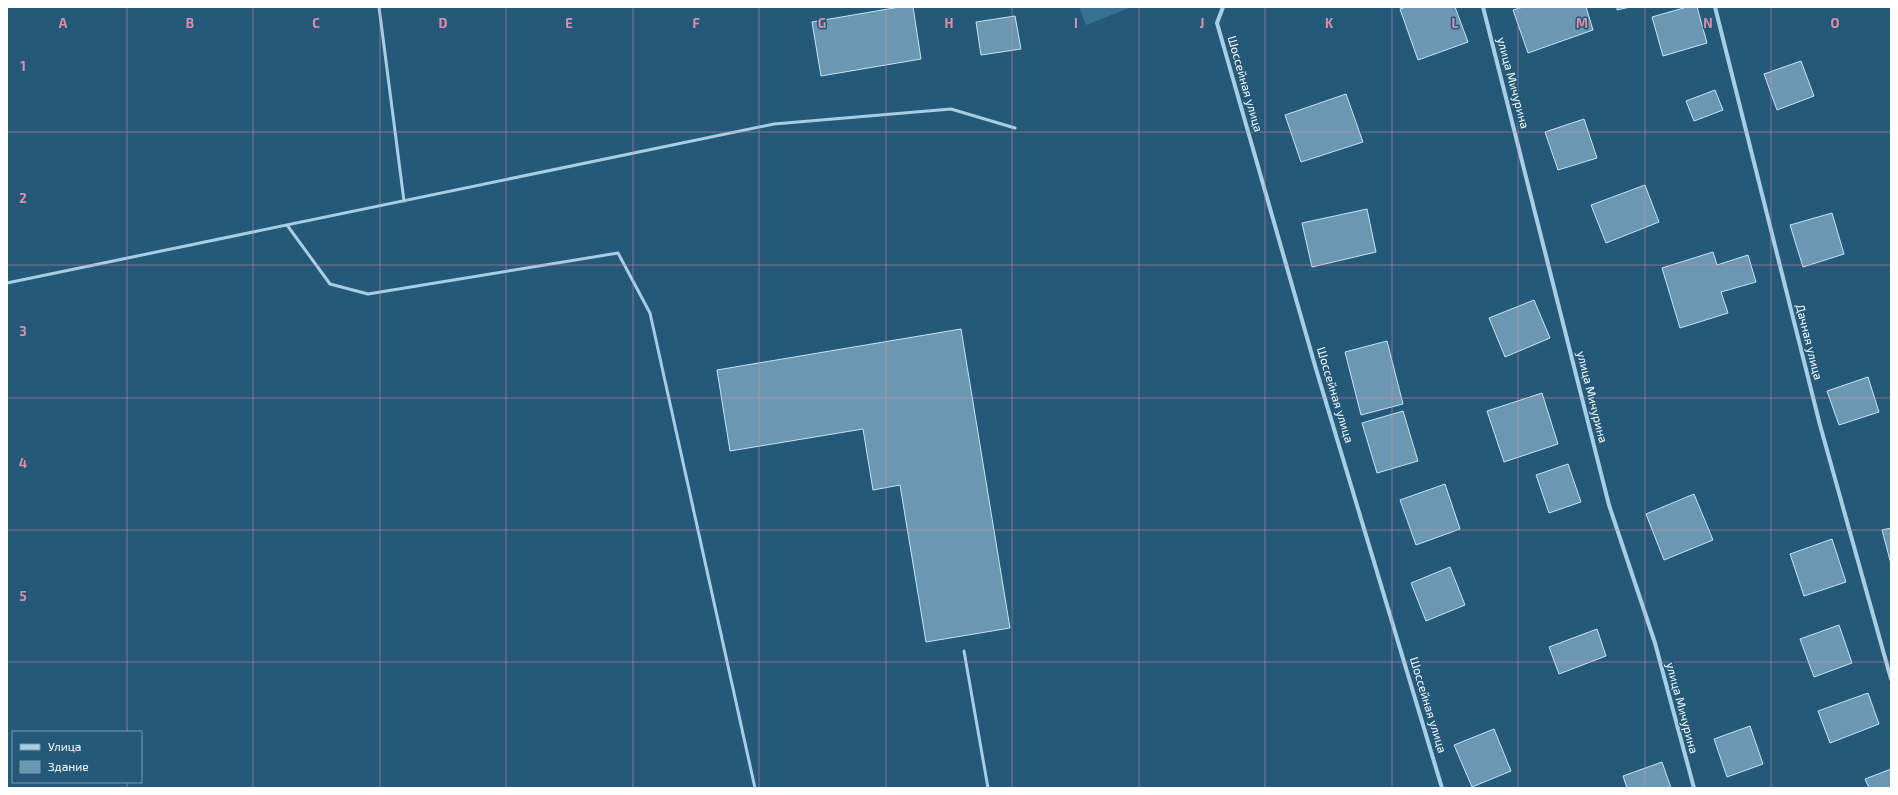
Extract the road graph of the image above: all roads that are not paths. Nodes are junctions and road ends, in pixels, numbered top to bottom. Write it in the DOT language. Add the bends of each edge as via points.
graph roads {
  1 [pos="379,7"];
  2 [pos="1223,7"];
  3 [pos="1483,7"];
  4 [pos="1715,7"];
  5 [pos="1015,128"];
  6 [pos="404,201"];
  7 [pos="287,225"];
  8 [pos="7,283"];
  9 [pos="964,651"];
  10 [pos="1891,679"];
  11 [pos="755,788"];
  12 [pos="988,788"];
  13 [pos="1442,788"];
  14 [pos="1694,788"];
  1 -- 6 [label="lane"];
  2 -- 13 [label="street, Шоссейная улица" via="1217,23 1316,369"];
  3 -- 14 [label="street, улица Мичурина" via="1609,505 1655,643"];
  4 -- 10 [label="street, Дачная улица" via="1820,424"];
  5 -- 6 [label="lane" via="951,109 774,124"];
  6 -- 7 [label="lane"];
  7 -- 8 [label="lane"];
  7 -- 11 [label="lane" via="330,284 368,294 618,253 650,312"];
  9 -- 12 [label="lane"];
}
